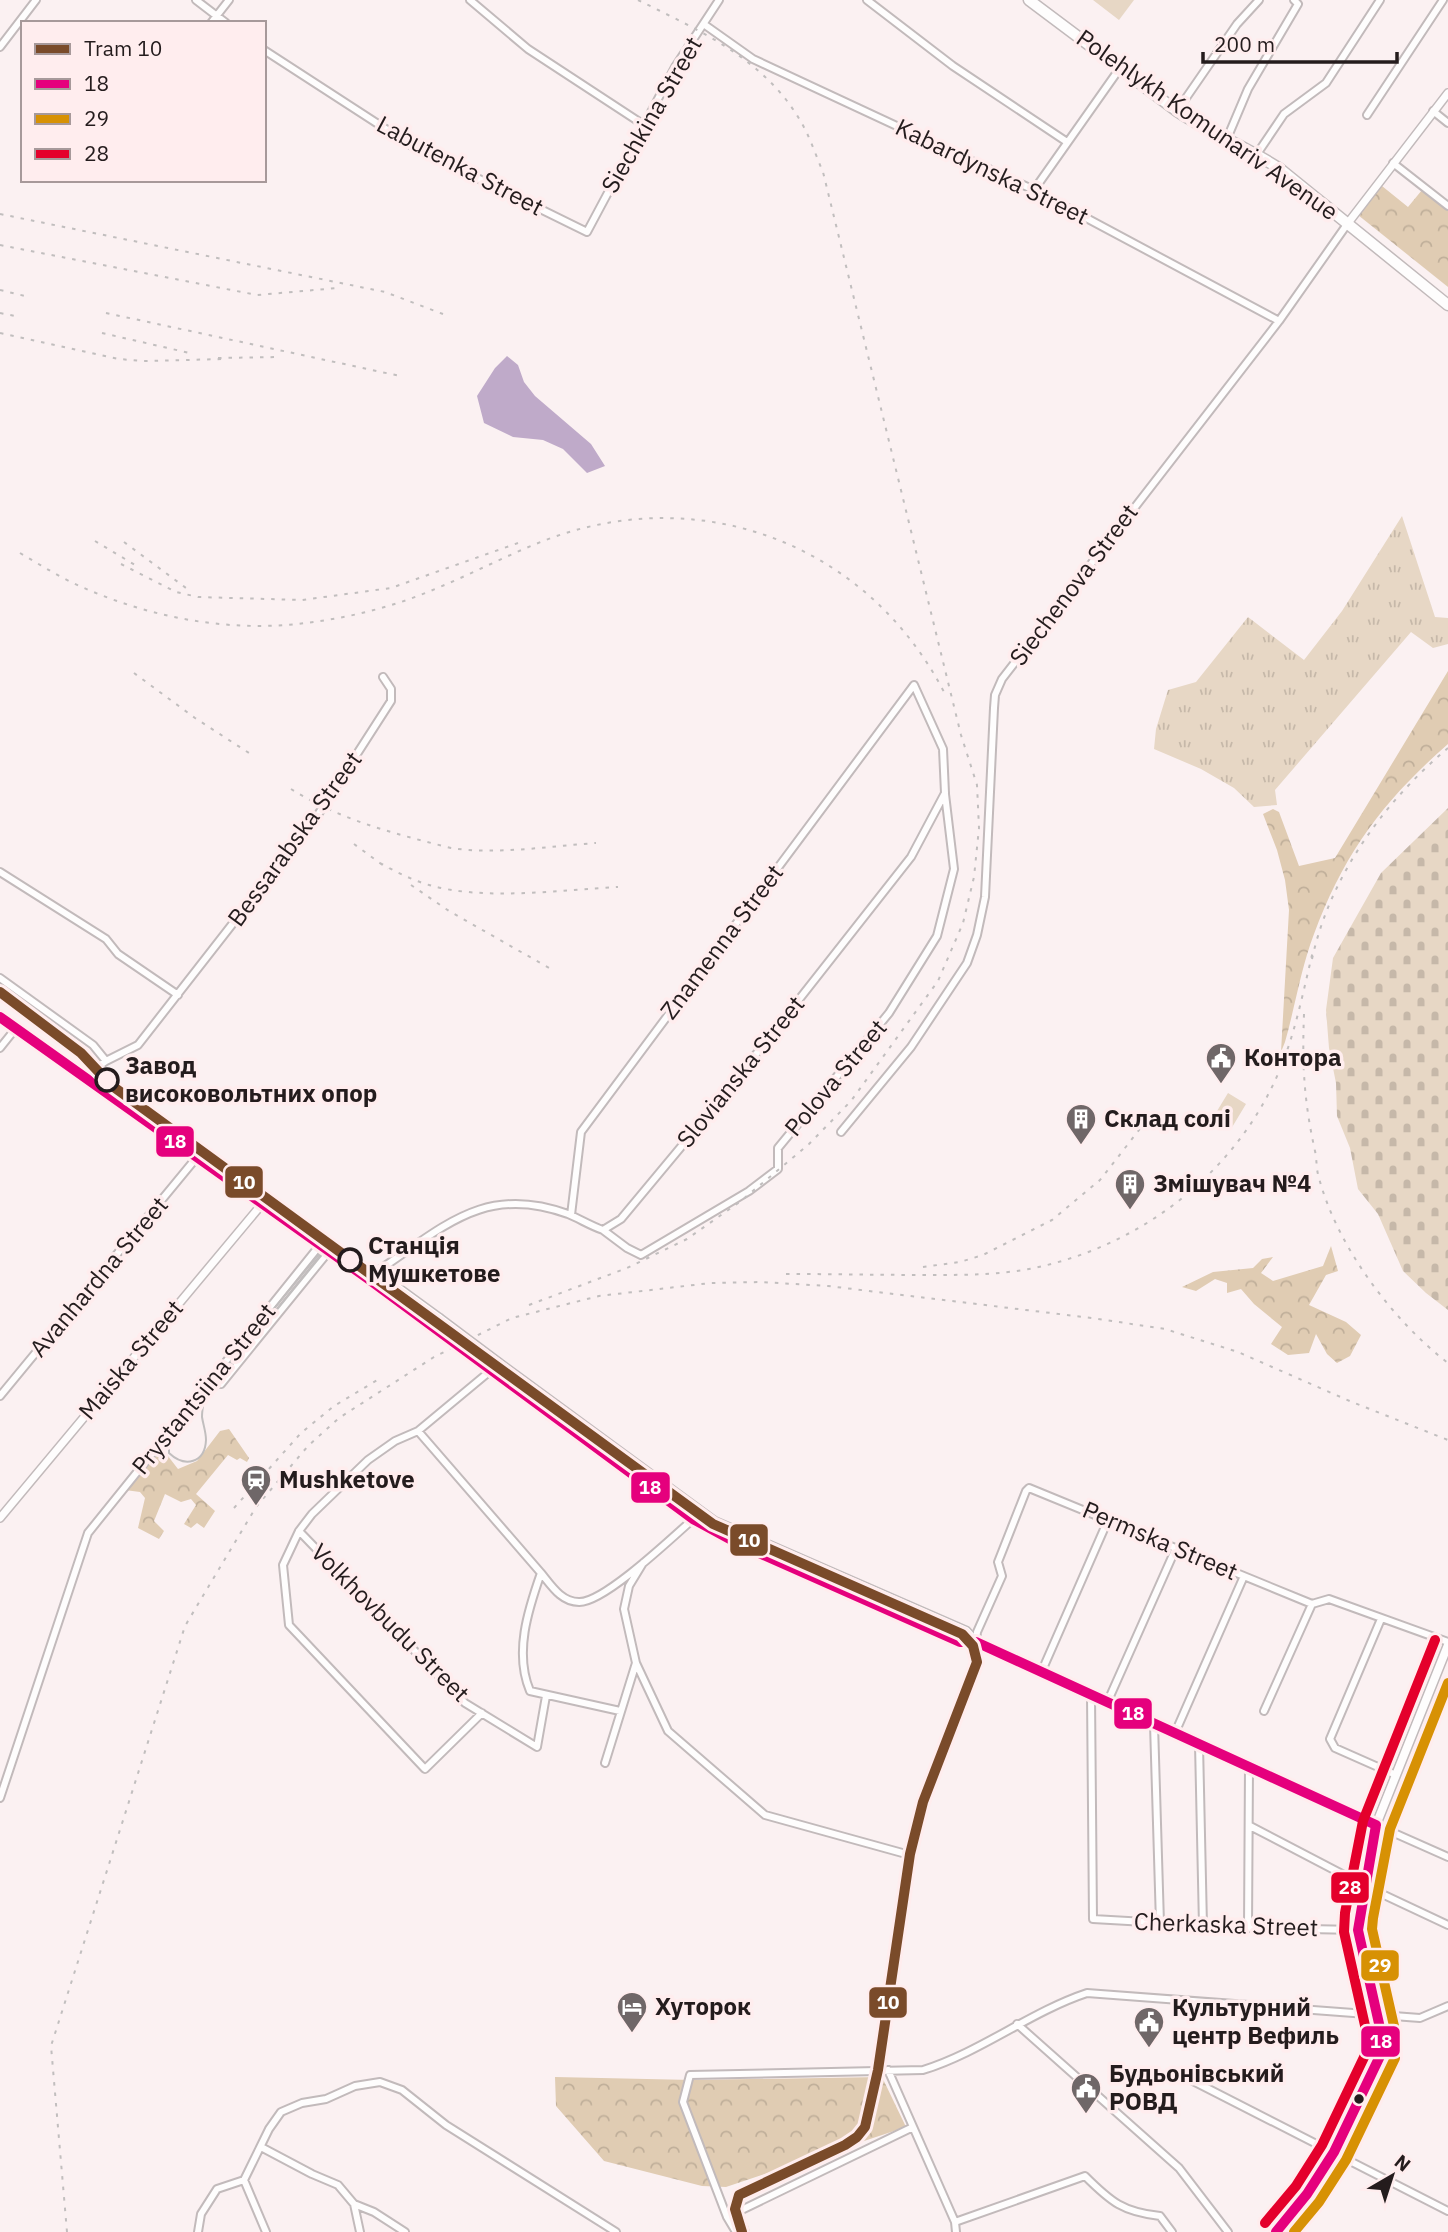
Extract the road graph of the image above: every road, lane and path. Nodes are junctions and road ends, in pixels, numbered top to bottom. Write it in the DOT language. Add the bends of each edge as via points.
graph roads {
  1 [pos="36,0"];
  2 [pos="196,0"];
  3 [pos="229,0"];
  4 [pos="470,0"];
  5 [pos="719,0"];
  6 [pos="867,0"];
  7 [pos="1029,0"];
  8 [pos="1259,0"];
  9 [pos="1380,0"];
  10 [pos="1443,0"];
  11 [pos="1296,2"];
  12 [pos="217,16"];
  13 [pos="213,21"];
  14 [pos="223,21"];
  15 [pos="705,25"];
  16 [pos="0,47"];
  17 [pos="266,51"];
  18 [pos="1120,68"];
  19 [pos="1448,93"];
  20 [pos="1177,111"];
  21 [pos="1433,111"];
  22 [pos="1367,114"];
  23 [pos="1448,123"];
  24 [pos="644,125"];
  25 [pos="1226,141"];
  26 [pos="1067,142"];
  27 [pos="1256,154"];
  28 [pos="1393,163"];
  29 [pos="1034,190"];
  30 [pos="1448,206"];
  31 [pos="1348,223"];
  32 [pos="587,232"];
  33 [pos="1448,305"];
  34 [pos="1279,321"];
  35 [pos="383,677"];
  36 [pos="945,793"];
  37 [pos="0,872"];
  38 [pos="0,978"];
  39 [pos="178,995"];
  40 [pos="0,1017"];
  41 [pos="16,1028"];
  42 [pos="0,1048"];
  43 [pos="106,1061"];
  44 [pos="83,1077"];
  45 [pos="841,1132"];
  46 [pos="197,1157"];
  47 [pos="262,1204"];
  48 [pos="571,1215"];
  49 [pos="603,1230"];
  50 [pos="320,1245"];
  51 [pos="329,1251"];
  52 [pos="376,1272"];
  53 [pos="367,1278"];
  54 [pos="495,1366"];
  55 [pos="221,1384"];
  56 [pos="0,1396"];
  57 [pos="418,1431"];
  58 [pos="701,1512"];
  59 [pos="0,1518"];
  60 [pos="693,1519"];
  61 [pos="1108,1520"];
  62 [pos="299,1531"];
  63 [pos="1176,1548"];
  64 [pos="643,1563"];
  65 [pos="541,1573"];
  66 [pos="1244,1576"];
  67 [pos="1312,1604"];
  68 [pos="1381,1619"];
  69 [pos="976,1642"];
  70 [pos="1448,1643"];
  71 [pos="636,1663"];
  72 [pos="1041,1673"];
  73 [pos="1091,1695"];
  74 [pos="546,1696"];
  75 [pos="1107,1703"];
  76 [pos="620,1711"];
  77 [pos="1264,1711"];
  78 [pos="482,1713"];
  79 [pos="1154,1724"];
  80 [pos="1175,1734"];
  81 [pos="1199,1744"];
  82 [pos="605,1763"];
  83 [pos="1249,1767"];
  84 [pos="0,1772"];
  85 [pos="8,1774"];
  86 [pos="1396,1775"];
  87 [pos="0,1798"];
  88 [pos="1376,1825"];
  89 [pos="1250,1826"];
  90 [pos="906,1854"];
  91 [pos="1448,1856"];
  92 [pos="1365,1886"];
  93 [pos="1160,1923"];
  94 [pos="1448,1925"];
  95 [pos="1203,1926"];
  96 [pos="1248,1928"];
  97 [pos="1359,1930"];
  98 [pos="1448,2006"];
  99 [pos="1377,2014"];
  100 [pos="1017,2024"];
  101 [pos="888,2070"];
  102 [pos="1193,2081"];
  103 [pos="913,2127"];
  104 [pos="261,2147"];
  105 [pos="1334,2152"];
  106 [pos="243,2180"];
  107 [pos="354,2204"];
  108 [pos="1448,2211"];
  109 [pos="727,2217"];
  110 [pos="955,2222"];
  111 [pos="198,2232"];
  112 [pos="266,2232"];
  113 [pos="360,2232"];
  114 [pos="405,2232"];
  115 [pos="616,2232"];
  116 [pos="736,2232"];
  117 [pos="745,2232"];
  118 [pos="955,2232"];
  119 [pos="1172,2232"];
  120 [pos="1228,2232"];
  121 [pos="1276,2232"];
  1 -- 16 [label="street"];
  2 -- 12 [label="street"];
  3 -- 12 [label="street"];
  4 -- 24 [label="street" via="528,48"];
  5 -- 15 [label="street, Siechkina Street"];
  6 -- 26 [label="street" via="953,66"];
  7 -- 18 [label="main road, Polehlykh Komunariv Avenue"];
  8 -- 20 [label="street" via="1237,23"];
  9 -- 27 [label="street" via="1326,83 1284,114"];
  10 -- 22 [label="street"];
  11 -- 25 [label="street" via="1248,89"];
  12 -- 13 [label="street"];
  12 -- 14 [label="street"];
  15 -- 24 [label="street, Siechkina Street" via="674,67"];
  15 -- 29 [label="street, Kabardynska Street" via="753,58"];
  17 -- 32 [label="street, Labutenka Street" via="412,146"];
  18 -- 20 [label="main road, Polehlykh Komunariv Avenue"];
  18 -- 26 [label="street"];
  19 -- 21 [label="street, Siechenova Street"];
  20 -- 25 [label="main road, Polehlykh Komunariv Avenue"];
  21 -- 23 [label="street"];
  21 -- 28 [label="street, Siechenova Street"];
  24 -- 32 [label="street, Siechkina Street"];
  25 -- 27 [label="main road, Polehlykh Komunariv Avenue"];
  26 -- 29 [label="street"];
  27 -- 31 [label="main road, Polehlykh Komunariv Avenue"];
  28 -- 30 [label="street"];
  28 -- 31 [label="street, Siechenova Street"];
  29 -- 34 [label="street, Kabardynska Street"];
  31 -- 33 [label="main road, Polehlykh Komunariv Avenue"];
  31 -- 34 [label="street, Siechenova Street"];
  34 -- 45 [label="street, Siechenova Street" via="1002,679 995,695 985,897 977,935 948,996"];
  35 -- 39 [label="street, Bessarabska Street" via="393,696 371,733 319,813"];
  36 -- 48 [label="street, Znamenna Street" via="943,749 914,685 581,1132"];
  36 -- 49 [label="street, Slovianska Street" via="903,868 720,1100 621,1219"];
  36 -- 49 [label="street, Polova Street" via="954,869 937,936 889,1013 778,1148 778,1169 641,1255"];
  37 -- 39 [label="street" via="106,939 118,954"];
  38 -- 43 [label="street" via="93,1045"];
  39 -- 43 [label="street, Bessarabska Street" via="138,1045"];
  40 -- 41 [label="main road"];
  41 -- 42 [label="street"];
  41 -- 44 [label="main road"];
  43 -- 44 [label="street, Bessarabska Street"];
  44 -- 46 [label="main road"];
  46 -- 47 [label="main road"];
  46 -- 56 [label="street, Avanhardna Street"];
  47 -- 50 [label="main road"];
  47 -- 59 [label="street, Maiska Street"];
  48 -- 49 [label="street"];
  48 -- 52 [label="street" via="520,1203 491,1205 463,1215"];
  50 -- 51 [label="main road"];
  50 -- 85 [label="street, Prystantsiina Street" via="88,1533"];
  51 -- 53 [label="main road"];
  51 -- 55 [label="street, Prystantsiina Street"];
  52 -- 53 [label="main road"];
  52 -- 54 [label="main road, bridge"];
  53 -- 54 [label="main road, bridge"];
  54 -- 57 [label="street, Volkhovbudu Street"];
  54 -- 58 [label="main road"];
  54 -- 60 [label="main road"];
  57 -- 62 [label="street, Volkhovbudu Street" via="368,1460"];
  57 -- 65 [label="street"];
  58 -- 60 [label="street"];
  58 -- 69 [label="main road" via="966,1631"];
  60 -- 64 [label="street"];
  60 -- 69 [label="main road" via="741,1545 960,1642"];
  61 -- 63 [label="street, Permska Street"];
  61 -- 69 [label="street, Permska Street" via="1030,1488 998,1562 1002,1576"];
  61 -- 72 [label="street"];
  62 -- 78 [label="street, Volkhovbudu Street" via="465,1703"];
  62 -- 78 [label="street, Volkhovbudu Street" via="283,1565 289,1625 425,1769"];
  63 -- 66 [label="street, Permska Street"];
  63 -- 75 [label="street"];
  64 -- 65 [label="street" via="595,1598 579,1602 563,1598"];
  64 -- 71 [label="street" via="629,1586 624,1609"];
  65 -- 74 [label="street" via="527,1613 524,1675 530,1691"];
  66 -- 67 [label="street, Permska Street"];
  66 -- 80 [label="street"];
  67 -- 68 [label="street, Permska Street" via="1329,1600"];
  67 -- 77 [label="street"];
  68 -- 70 [label="street, Permska Street"];
  68 -- 86 [label="street" via="1330,1739 1335,1748"];
  69 -- 72 [label="main road"];
  70 -- 86 [label="main road"];
  71 -- 76 [label="street"];
  71 -- 90 [label="street" via="668,1731 765,1815"];
  72 -- 73 [label="main road"];
  73 -- 75 [label="main road"];
  73 -- 93 [label="street, Cherkaska Street" via="1093,1919"];
  74 -- 76 [label="street"];
  74 -- 78 [label="street, Volkhovbudu Street" via="537,1747"];
  75 -- 79 [label="main road"];
  76 -- 82 [label="street"];
  79 -- 80 [label="main road"];
  79 -- 93 [label="street"];
  80 -- 81 [label="main road"];
  81 -- 83 [label="main road"];
  81 -- 95 [label="street"];
  83 -- 88 [label="main road"];
  83 -- 89 [label="street"];
  84 -- 85 [label="street"];
  85 -- 87 [label="street"];
  86 -- 88 [label="main road"];
  88 -- 91 [label="street"];
  88 -- 92 [label="main road"];
  89 -- 92 [label="street"];
  89 -- 96 [label="street"];
  92 -- 94 [label="street"];
  92 -- 97 [label="main road"];
  93 -- 95 [label="street, Cherkaska Street"];
  95 -- 96 [label="street, Cherkaska Street"];
  96 -- 97 [label="street, Cherkaska Street"];
  97 -- 99 [label="main road"];
  98 -- 99 [label="street" via="1420,2018"];
  99 -- 100 [label="street" via="1087,1993"];
  99 -- 105 [label="main road" via="1381,2054"];
  100 -- 101 [label="street" via="954,2060 923,2070"];
  100 -- 120 [label="street" via="1179,2168"];
  101 -- 103 [label="street"];
  101 -- 109 [label="street" via="690,2075 683,2102"];
  102 -- 105 [label="street"];
  103 -- 109 [label="street"];
  103 -- 110 [label="street"];
  104 -- 106 [label="street"];
  104 -- 107 [label="street" via="338,2185"];
  104 -- 115 [label="street" via="281,2112 380,2082 402,2090 446,2125"];
  105 -- 108 [label="street"];
  105 -- 121 [label="main road"];
  106 -- 111 [label="street" via="218,2189 201,2214"];
  106 -- 112 [label="street"];
  107 -- 113 [label="street"];
  107 -- 114 [label="street"];
  109 -- 116 [label="street"];
  109 -- 117 [label="street"];
  110 -- 118 [label="street"];
  110 -- 119 [label="street" via="1085,2176 1107,2198 1137,2213 1160,2216"];
}
